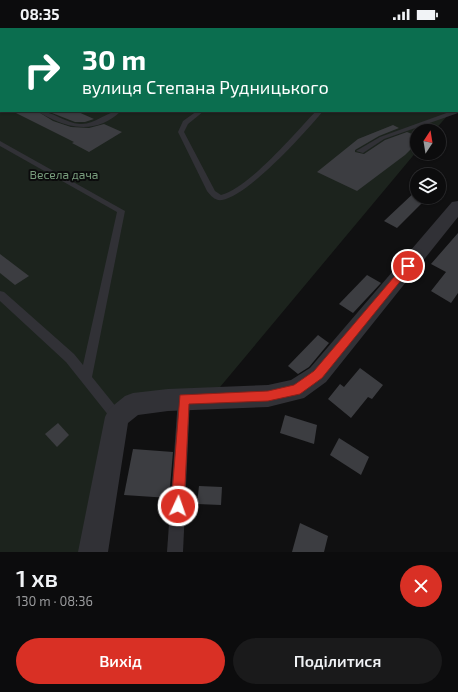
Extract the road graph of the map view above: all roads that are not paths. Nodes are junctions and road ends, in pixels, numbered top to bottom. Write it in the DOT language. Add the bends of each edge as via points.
graph roads {
  1 [pos="44,112"];
  2 [pos="116,112"];
  3 [pos="200,112"];
  4 [pos="319,112"];
  5 [pos="455,112"];
  6 [pos="0,143"];
  7 [pos="360,151"];
  8 [pos="458,206"];
  9 [pos="0,295"];
  10 [pos="86,378"];
  11 [pos="184,399"];
  12 [pos="118,417"];
  13 [pos="93,552"];
  14 [pos="175,552"];
  1 -- 2 [label="lane" via="81,127 98,123"];
  3 -- 4 [label="lane" via="185,122 181,132 211,191 221,198 234,194 256,177"];
  5 -- 7 [label="lane" via="382,138"];
  6 -- 10 [label="lane" via="121,211"];
  8 -- 11 [label="street" via="318,375 296,390 268,396"];
  9 -- 10 [label="lane" via="70,358"];
  10 -- 12 [label="lane"];
  11 -- 12 [label="street" via="133,404"];
  11 -- 14 [label="lane"];
  12 -- 13 [label="street"];
}
